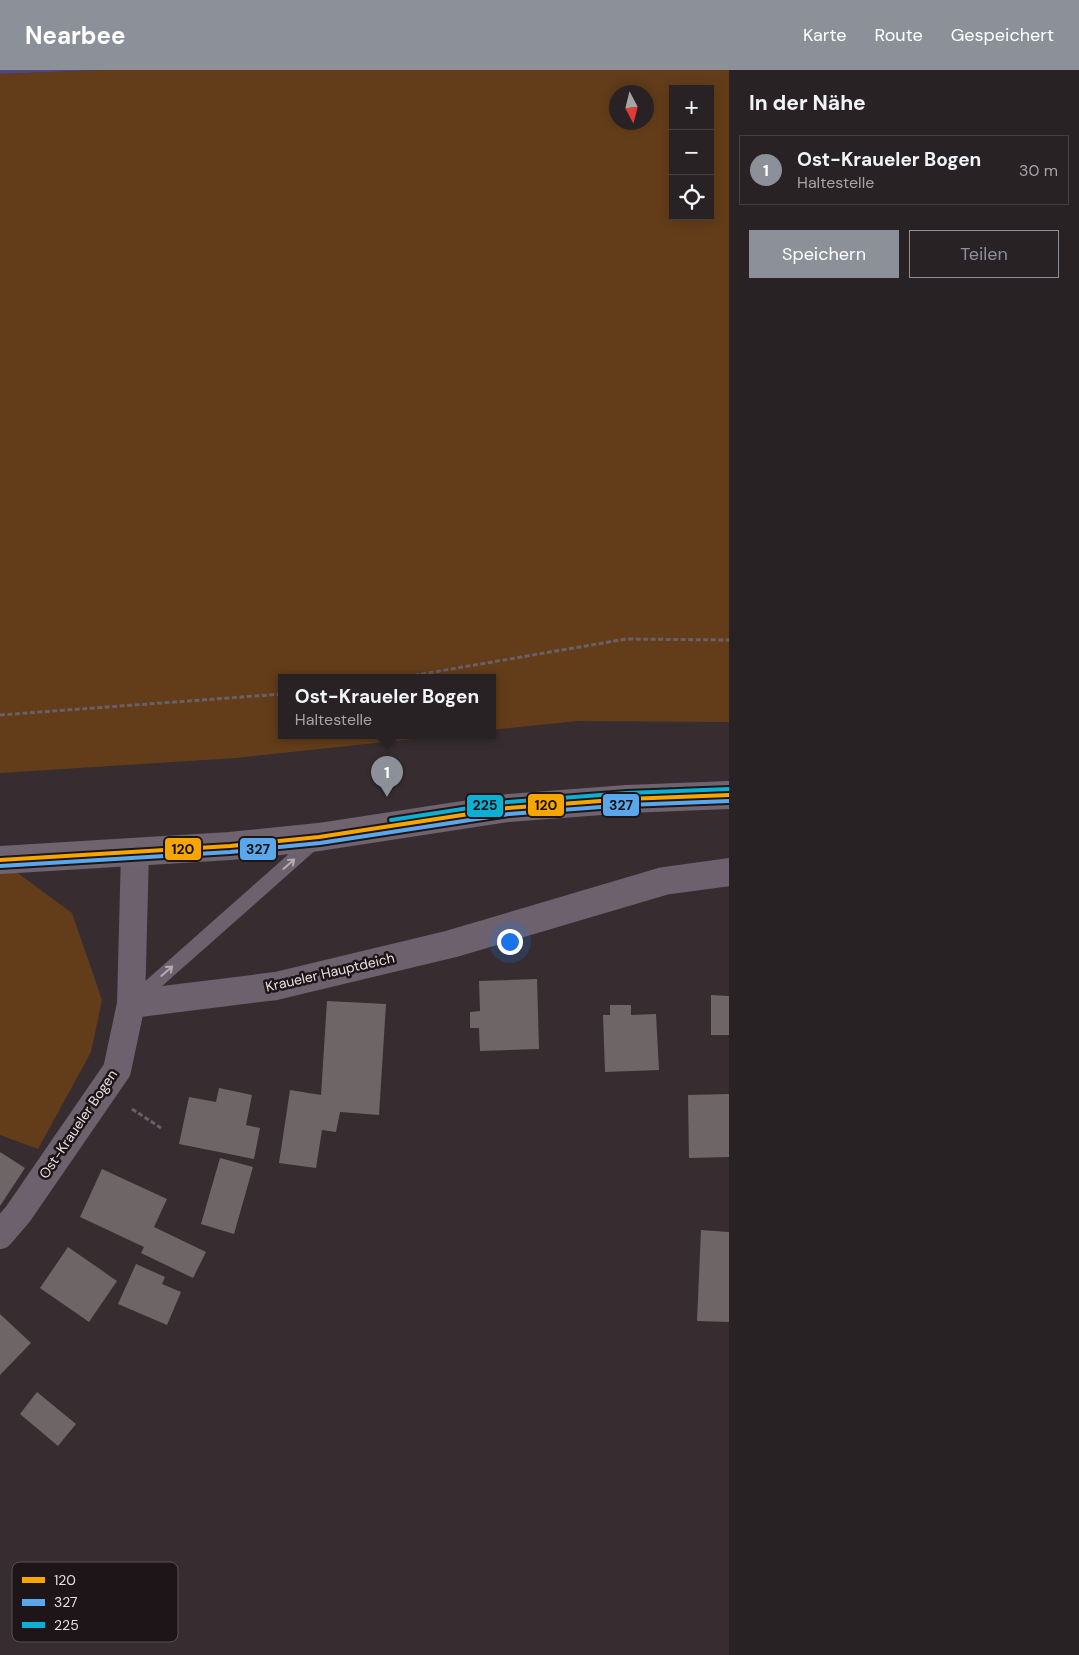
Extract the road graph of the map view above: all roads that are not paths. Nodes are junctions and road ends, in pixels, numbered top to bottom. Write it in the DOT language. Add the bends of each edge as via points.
graph roads {
  1 [pos="729,795"];
  2 [pos="319,837"];
  3 [pos="135,852"];
  4 [pos="0,860"];
  5 [pos="729,872"];
  6 [pos="131,1004"];
  7 [pos="0,1235"];
  1 -- 2 [label="street" via="508,808"];
  2 -- 3 [label="street"];
  6 -- 2 [label="lane, one-way"];
  3 -- 4 [label="street"];
  3 -- 6 [label="street, Ost-Kraueler Bogen"];
  5 -- 6 [label="street, Kraueler Hauptdeich" via="664,881 451,944 276,986"];
  6 -- 7 [label="street, Ost-Kraueler Bogen" via="116,1070 18,1214"];
}
